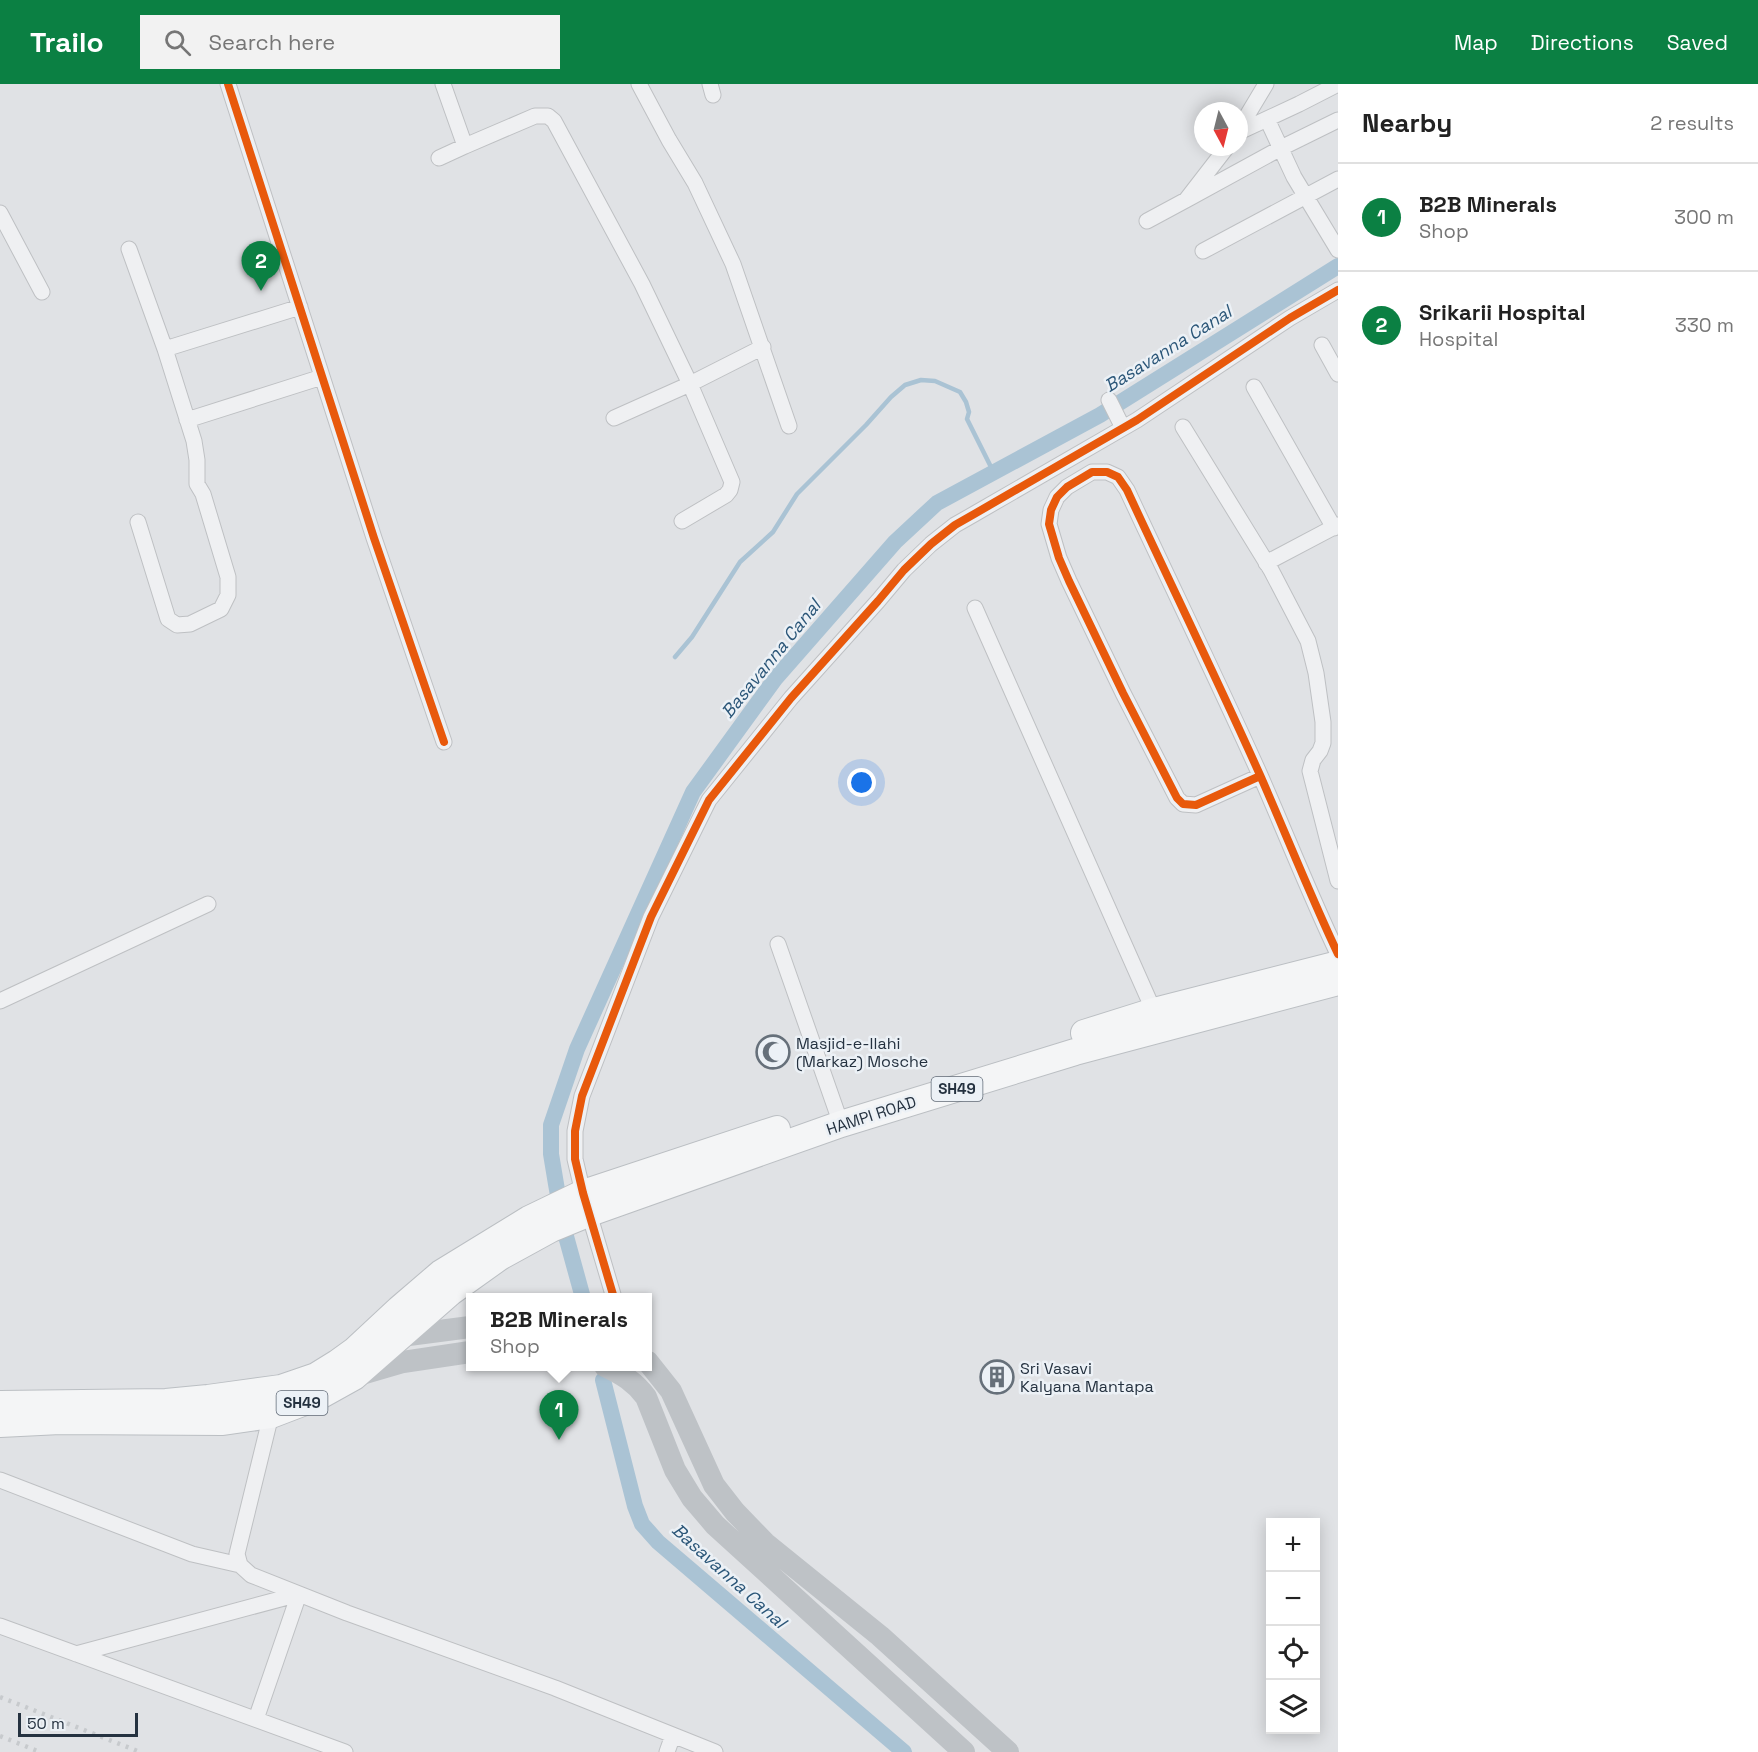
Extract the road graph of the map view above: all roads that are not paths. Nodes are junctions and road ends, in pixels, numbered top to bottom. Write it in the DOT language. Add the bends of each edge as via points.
graph roads {
  1 [pos="228,84"];
  2 [pos="443,84"];
  3 [pos="639,84"];
  4 [pos="1266,84"];
  5 [pos="1338,84"];
  6 [pos="1248,115"];
  7 [pos="1267,118"];
  8 [pos="1338,120"];
  9 [pos="1248,126"];
  10 [pos="465,146"];
  11 [pos="1281,148"];
  12 [pos="1220,156"];
  13 [pos="440,158"];
  14 [pos="1338,179"];
  15 [pos="1306,197"];
  16 [pos="1186,200"];
  17 [pos="0,213"];
  18 [pos="1147,221"];
  19 [pos="129,249"];
  20 [pos="1338,250"];
  21 [pos="1203,251"];
  22 [pos="1338,290"];
  23 [pos="42,292"];
  24 [pos="300,307"];
  25 [pos="1322,345"];
  26 [pos="763,347"];
  27 [pos="165,349"];
  28 [pos="1338,374"];
  29 [pos="322,377"];
  30 [pos="690,384"];
  31 [pos="1254,387"];
  32 [pos="1109,400"];
  33 [pos="614,418"];
  34 [pos="188,420"];
  35 [pos="1121,423"];
  36 [pos="789,426"];
  37 [pos="1183,428"];
  38 [pos="682,521"];
  39 [pos="138,522"];
  40 [pos="1336,526"];
  41 [pos="1266,563"];
  42 [pos="975,608"];
  43 [pos="444,742"];
  44 [pos="1260,776"];
  45 [pos="1338,881"];
  46 [pos="208,904"];
  47 [pos="778,944"];
  48 [pos="1338,954"];
  49 [pos="1338,964"];
  50 [pos="1338,982"];
  51 [pos="0,1001"];
  52 [pos="1157,1020"];
  53 [pos="839,1117"];
  54 [pos="582,1205"];
  55 [pos="548,1220"];
  56 [pos="612,1293"];
  57 [pos="466,1328"];
  58 [pos="402,1336"];
  59 [pos="466,1353"];
  60 [pos="652,1367"];
  61 [pos="616,1371"];
  62 [pos="354,1377"];
  63 [pos="0,1404"];
  64 [pos="271,1415"];
  65 [pos="0,1424"];
  66 [pos="0,1479"];
  67 [pos="240,1565"];
  68 [pos="299,1594"];
  69 [pos="0,1626"];
  70 [pos="76,1654"];
  71 [pos="256,1719"];
  72 [pos="673,1735"];
  73 [pos="345,1752"];
  74 [pos="667,1752"];
  75 [pos="715,1752"];
  76 [pos="964,1752"];
  77 [pos="1008,1752"];
  1 -- 24 [label="street"];
  2 -- 10 [label="street"];
  3 -- 26 [label="street" via="695,183 733,264"];
  4 -- 6 [label="street"];
  5 -- 7 [label="street"];
  7 -- 9 [label="street"];
  7 -- 11 [label="street"];
  8 -- 11 [label="street"];
  10 -- 13 [label="street"];
  10 -- 30 [label="street" via="535,116 548,116 554,121 642,284"];
  11 -- 15 [label="street"];
  11 -- 16 [label="street"];
  12 -- 16 [label="street"];
  14 -- 15 [label="street"];
  15 -- 20 [label="street"];
  15 -- 21 [label="street"];
  16 -- 18 [label="street"];
  17 -- 23 [label="street"];
  19 -- 27 [label="street"];
  22 -- 35 [label="street"];
  24 -- 27 [label="street"];
  24 -- 29 [label="street"];
  25 -- 28 [label="street"];
  26 -- 30 [label="street"];
  26 -- 36 [label="street"];
  27 -- 34 [label="street"];
  29 -- 34 [label="street"];
  29 -- 43 [label="street"];
  30 -- 33 [label="street"];
  30 -- 38 [label="street" via="732,487 726,495"];
  31 -- 40 [label="street"];
  32 -- 35 [label="street"];
  34 -- 39 [label="street" via="197,460 197,484 228,577 228,596 221,609 189,624 177,625 168,620"];
  35 -- 54 [label="street" via="955,525 931,544 791,698 709,800 651,917 582,1096 575,1131"];
  37 -- 41 [label="street"];
  40 -- 41 [label="street"];
  41 -- 45 [label="street" via="1308,641 1314,663 1323,743 1310,771"];
  42 -- 52 [label="street"];
  44 -- 44 [label="street" via="1196,806 1183,804 1177,798 1059,558 1049,524 1057,497 1067,487 1092,472 1107,472 1118,477 1127,490"];
  44 -- 48 [label="street"];
  46 -- 51 [label="street"];
  47 -- 53 [label="street"];
  49 -- 52 [label="main road, SH49"];
  50 -- 52 [label="main road, HAMPI ROAD / SH49"];
  52 -- 53 [label="main road, HAMPI ROAD / SH49" via="1075,1052"];
  53 -- 54 [label="main road, HAMPI ROAD / SH49"];
  54 -- 55 [label="main road, SH49"];
  54 -- 56 [label="street"];
  55 -- 58 [label="main road, SH49" via="451,1292"];
  55 -- 63 [label="main road, SH49" via="483,1246 441,1273 337,1363 316,1376 281,1388 166,1402"];
  57 -- 58 [label="main road"];
  58 -- 62 [label="main road, SH49"];
  59 -- 62 [label="main road" via="403,1362"];
  60 -- 77 [label="main road" via="671,1391 714,1485 735,1512 765,1543 880,1636"];
  61 -- 76 [label="main road" via="646,1397 675,1470 715,1525"];
  62 -- 64 [label="main road, SH49" via="318,1397"];
  64 -- 65 [label="main road, SH49" via="223,1422"];
  64 -- 67 [label="street" via="237,1554"];
  66 -- 67 [label="street" via="192,1554"];
  67 -- 68 [label="street" via="251,1575"];
  68 -- 70 [label="street"];
  68 -- 71 [label="street"];
  68 -- 72 [label="street"];
  69 -- 70 [label="street"];
  70 -- 71 [label="street"];
  71 -- 73 [label="street"];
  72 -- 74 [label="street"];
  72 -- 75 [label="street"];
}
